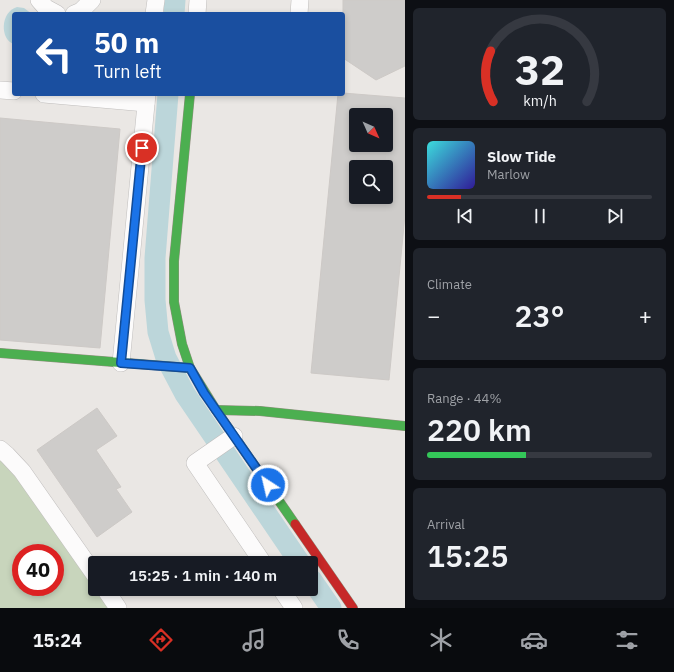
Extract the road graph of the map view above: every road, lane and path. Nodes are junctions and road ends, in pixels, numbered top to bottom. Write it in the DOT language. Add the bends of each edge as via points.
graph roads {
  1 [pos="39,0"];
  2 [pos="92,0"];
  3 [pos="156,0"];
  4 [pos="198,0"];
  5 [pos="300,0"];
  6 [pos="53,12"];
  7 [pos="79,12"];
  8 [pos="154,12"];
  9 [pos="197,12"];
  10 [pos="299,12"];
  11 [pos="0,90"];
  12 [pos="12,91"];
  13 [pos="100,96"];
  14 [pos="190,96"];
  15 [pos="147,98"];
  16 [pos="0,353"];
  17 [pos="121,363"];
  18 [pos="190,368"];
  19 [pos="216,410"];
  20 [pos="405,426"];
  21 [pos="234,436"];
  22 [pos="0,449"];
  23 [pos="258,556"];
  24 [pos="88,565"];
  25 [pos="110,596"];
  26 [pos="286,596"];
  27 [pos="118,608"];
  28 [pos="294,608"];
  29 [pos="353,608"];
  1 -- 6 [label="street"];
  2 -- 7 [label="street"];
  3 -- 8 [label="street"];
  4 -- 9 [label="street"];
  5 -- 10 [label="street"];
  11 -- 12 [label="street"];
  13 -- 15 [label="street"];
  14 -- 18 [label="street" via="174,261 174,302 182,344"];
  15 -- 17 [label="street"];
  16 -- 17 [label="street"];
  17 -- 18 [label="street"];
  18 -- 19 [label="street"];
  19 -- 20 [label="street" via="260,411"];
  19 -- 21 [label="street"];
  21 -- 23 [label="street" via="195,463"];
  21 -- 29 [label="street"];
  22 -- 24 [label="street" via="22,471"];
  25 -- 27 [label="street"];
  26 -- 28 [label="street"];
}
